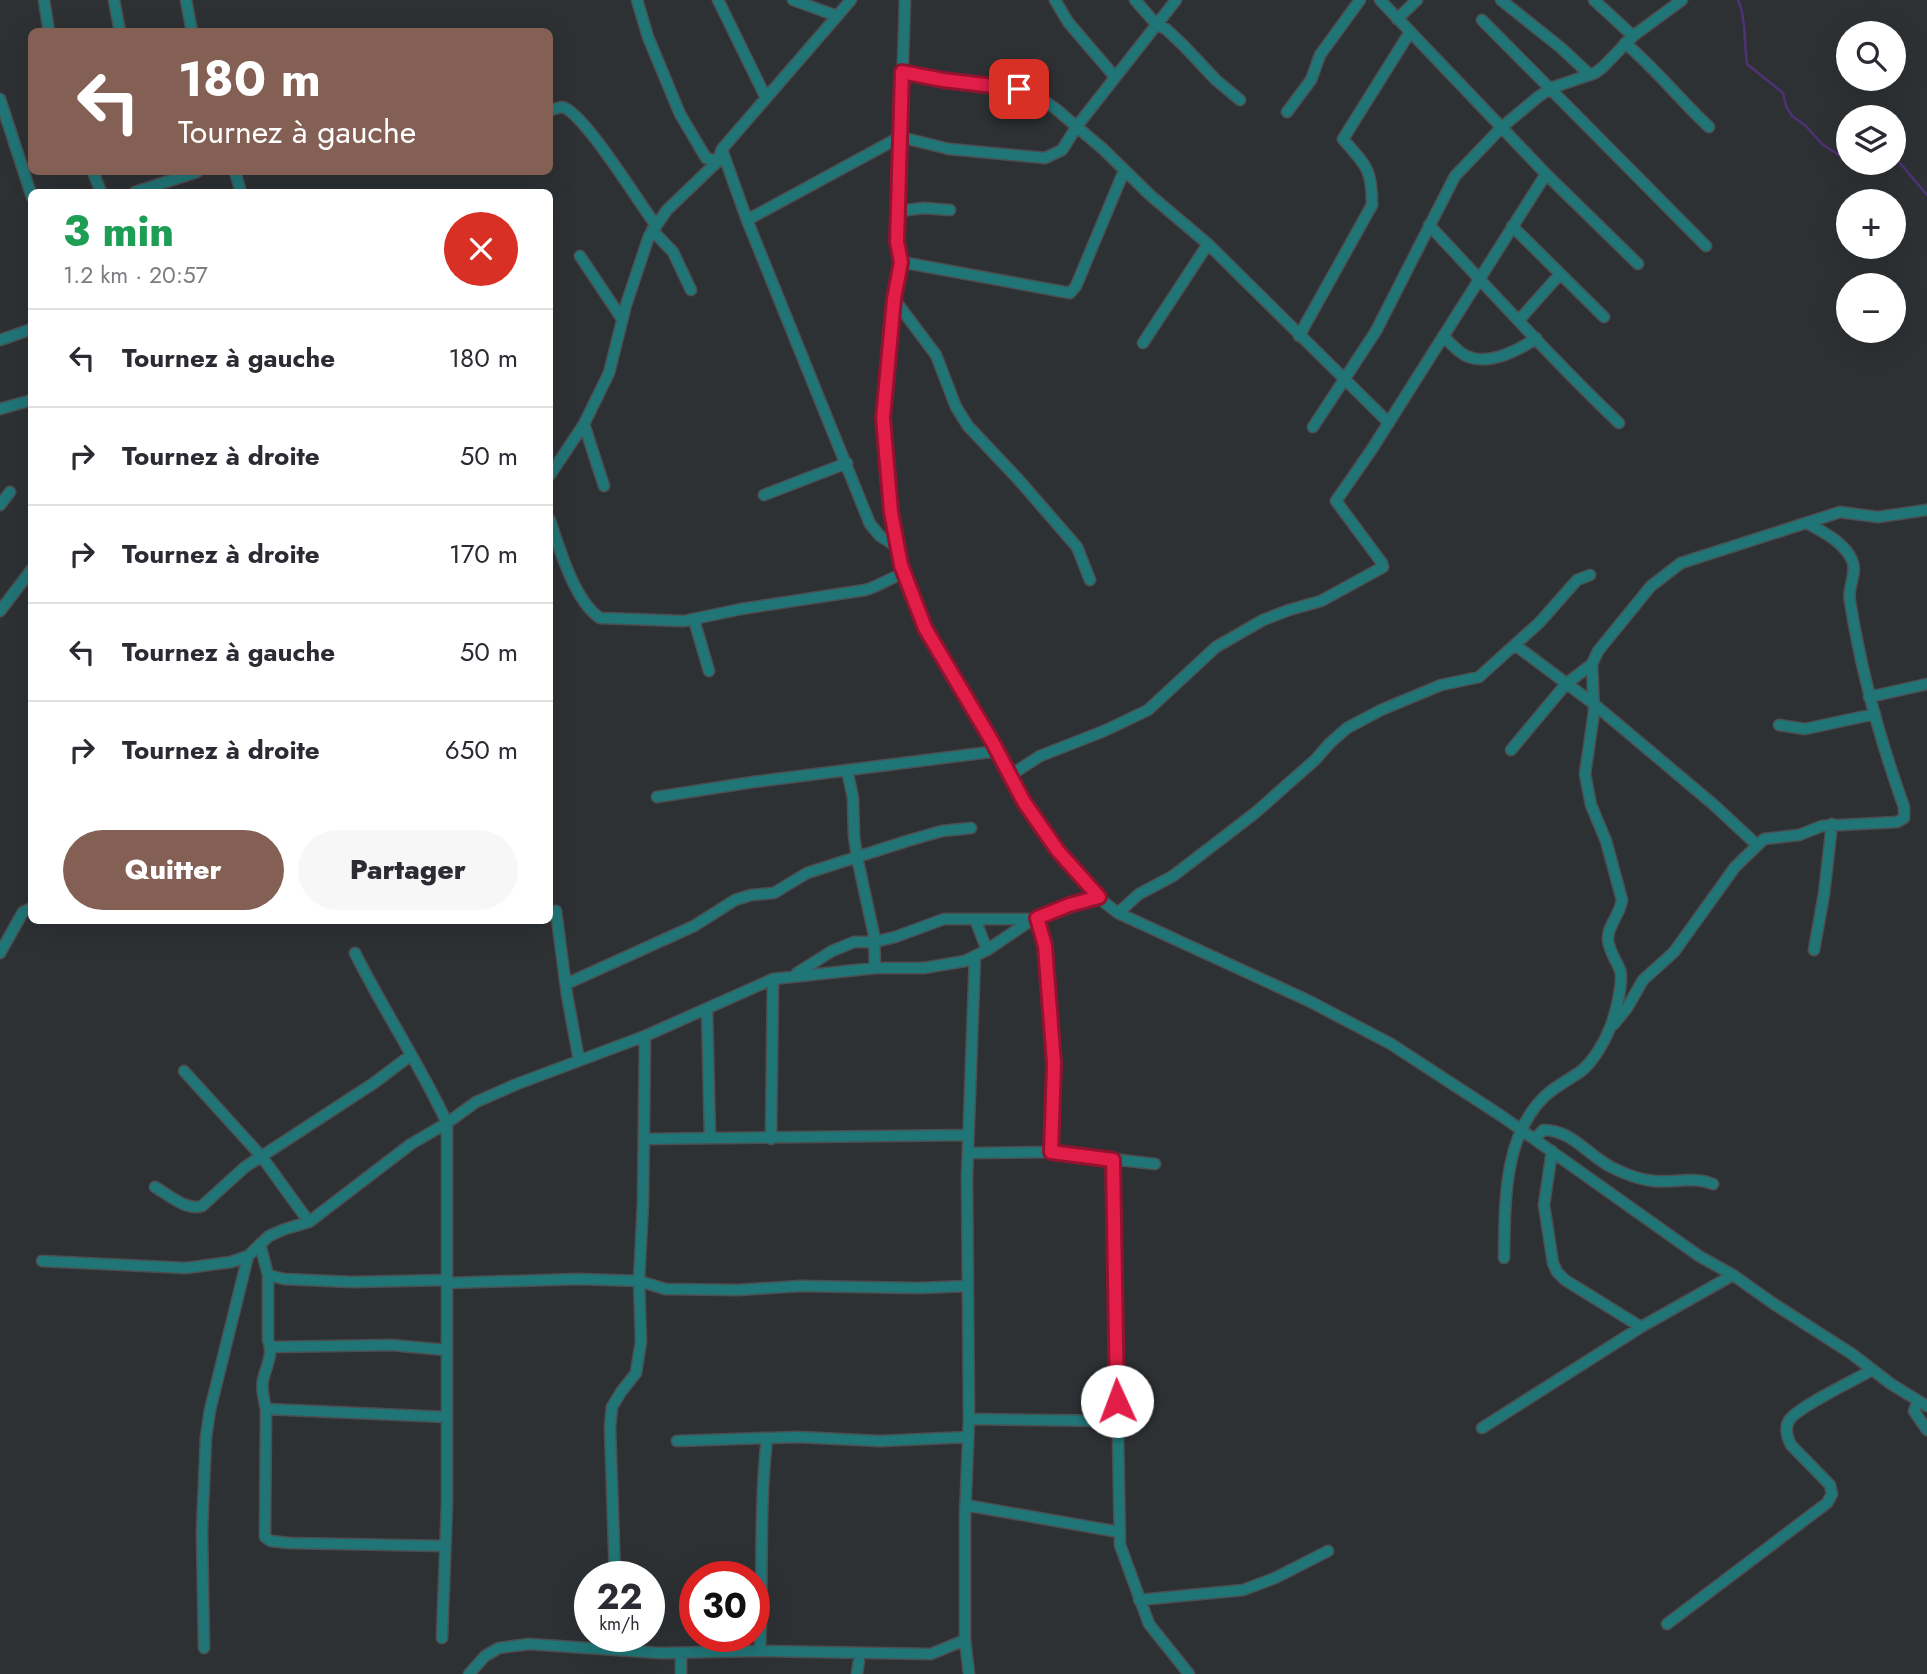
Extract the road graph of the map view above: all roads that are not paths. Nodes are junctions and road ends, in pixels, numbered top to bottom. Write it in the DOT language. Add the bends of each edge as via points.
graph roads {
  1 [pos="44,0"];
  2 [pos="114,0"];
  3 [pos="186,0"];
  4 [pos="637,0"];
  5 [pos="718,0"];
  6 [pos="793,0"];
  7 [pos="851,0"];
  8 [pos="905,0"];
  9 [pos="1055,0"];
  10 [pos="1135,0"];
  11 [pos="1176,0"];
  12 [pos="1360,0"];
  13 [pos="1380,0"];
  14 [pos="1417,0"];
  15 [pos="1501,0"];
  16 [pos="1594,0"];
  17 [pos="1679,1"];
  18 [pos="837,16"];
  19 [pos="1397,19"];
  20 [pos="1482,20"];
  21 [pos="1157,25"];
  22 [pos="48,28"];
  23 [pos="119,28"];
  24 [pos="191,28"];
  25 [pos="1410,32"];
  26 [pos="1629,40"];
  27 [pos="902,72"];
  28 [pos="1590,75"];
  29 [pos="1115,77"];
  30 [pos="1551,88"];
  31 [pos="766,98"];
  32 [pos="0,99"];
  33 [pos="1240,100"];
  34 [pos="553,109"];
  35 [pos="1287,112"];
  36 [pos="1077,126"];
  37 [pos="1502,127"];
  38 [pos="1709,127"];
  39 [pos="900,137"];
  40 [pos="12,141"];
  41 [pos="0,144"];
  42 [pos="722,149"];
  43 [pos="718,161"];
  44 [pos="1124,171"];
  45 [pos="1546,174"];
  46 [pos="170,176"];
  47 [pos="29,189"];
  48 [pos="142,189"];
  49 [pos="950,210"];
  50 [pos="898,211"];
  51 [pos="747,220"];
  52 [pos="1430,225"];
  53 [pos="1512,226"];
  54 [pos="653,227"];
  55 [pos="1208,244"];
  56 [pos="1706,246"];
  57 [pos="580,256"];
  58 [pos="901,262"];
  59 [pos="1638,264"];
  60 [pos="1560,274"];
  61 [pos="1479,278"];
  62 [pos="691,289"];
  63 [pos="894,299"];
  64 [pos="1604,317"];
  65 [pos="622,319"];
  66 [pos="1520,319"];
  67 [pos="28,330"];
  68 [pos="1299,336"];
  69 [pos="1443,336"];
  70 [pos="1536,338"];
  71 [pos="0,340"];
  72 [pos="1143,343"];
  73 [pos="1344,380"];
  74 [pos="28,401"];
  75 [pos="0,409"];
  76 [pos="1389,423"];
  77 [pos="1619,423"];
  78 [pos="584,424"];
  79 [pos="1313,427"];
  80 [pos="847,463"];
  81 [pos="553,470"];
  82 [pos="604,486"];
  83 [pos="10,492"];
  84 [pos="764,495"];
  85 [pos="0,505"];
  86 [pos="1927,510"];
  87 [pos="1807,523"];
  88 [pos="553,527"];
  89 [pos="896,546"];
  90 [pos="28,574"];
  91 [pos="904,574"];
  92 [pos="1590,575"];
  93 [pos="1090,580"];
  94 [pos="0,611"];
  95 [pos="694,620"];
  96 [pos="1515,645"];
  97 [pos="1592,664"];
  98 [pos="709,671"];
  99 [pos="1566,684"];
  100 [pos="1927,684"];
  101 [pos="1869,696"];
  102 [pos="1594,704"];
  103 [pos="1875,714"];
  104 [pos="1779,725"];
  105 [pos="1511,750"];
  106 [pos="998,751"];
  107 [pos="847,770"];
  108 [pos="1009,776"];
  109 [pos="657,797"];
  110 [pos="1832,824"];
  111 [pos="971,828"];
  112 [pos="1757,845"];
  113 [pos="857,857"];
  114 [pos="1099,897"];
  115 [pos="28,910"];
  116 [pos="556,911"];
  117 [pos="1118,913"];
  118 [pos="1035,918"];
  119 [pos="975,919"];
  120 [pos="874,942"];
  121 [pos="987,950"];
  122 [pos="1814,950"];
  123 [pos="0,953"];
  124 [pos="355,953"];
  125 [pos="975,956"];
  126 [pos="875,968"];
  127 [pos="794,975"];
  128 [pos="773,979"];
  129 [pos="566,984"];
  130 [pos="707,1009"];
  131 [pos="1611,1027"];
  132 [pos="645,1036"];
  133 [pos="411,1055"];
  134 [pos="579,1060"];
  135 [pos="184,1070"];
  136 [pos="447,1123"];
  137 [pos="1522,1131"];
  138 [pos="968,1135"];
  139 [pos="710,1138"];
  140 [pos="644,1139"];
  141 [pos="771,1139"];
  142 [pos="1535,1139"];
  143 [pos="1552,1151"];
  144 [pos="1051,1152"];
  145 [pos="968,1153"];
  146 [pos="262,1157"];
  147 [pos="1113,1160"];
  148 [pos="1155,1164"];
  149 [pos="1713,1184"];
  150 [pos="155,1187"];
  151 [pos="309,1222"];
  152 [pos="260,1244"];
  153 [pos="248,1256"];
  154 [pos="1504,1258"];
  155 [pos="42,1261"];
  156 [pos="268,1275"];
  157 [pos="1733,1275"];
  158 [pos="639,1281"];
  159 [pos="447,1282"];
  160 [pos="968,1286"];
  161 [pos="1641,1327"];
  162 [pos="271,1347"];
  163 [pos="446,1350"];
  164 [pos="1872,1370"];
  165 [pos="1922,1403"];
  166 [pos="267,1409"];
  167 [pos="446,1417"];
  168 [pos="969,1419"];
  169 [pos="1118,1421"];
  170 [pos="1482,1428"];
  171 [pos="1927,1430"];
  172 [pos="968,1437"];
  173 [pos="767,1438"];
  174 [pos="677,1441"];
  175 [pos="965,1505"];
  176 [pos="1119,1532"];
  177 [pos="445,1546"];
  178 [pos="1328,1551"];
  179 [pos="614,1561"];
  180 [pos="762,1561"];
  181 [pos="1139,1600"];
  182 [pos="1667,1623"];
  183 [pos="442,1638"];
  184 [pos="965,1640"];
  185 [pos="574,1647"];
  186 [pos="204,1648"];
  187 [pos="770,1651"];
  188 [pos="664,1652"];
  189 [pos="720,1652"];
  190 [pos="681,1653"];
  191 [pos="860,1653"];
  192 [pos="470,1674"];
  193 [pos="681,1674"];
  194 [pos="857,1674"];
  195 [pos="969,1674"];
  196 [pos="1189,1674"];
  1 -- 22 [label="street"];
  2 -- 23 [label="street"];
  3 -- 24 [label="street"];
  4 -- 43 [label="street" via="680,114 706,158"];
  5 -- 31 [label="street"];
  6 -- 18 [label="street"];
  7 -- 18 [label="street"];
  8 -- 27 [label="street"];
  9 -- 29 [label="street"];
  10 -- 21 [label="street"];
  11 -- 21 [label="street"];
  12 -- 35 [label="street"];
  13 -- 19 [label="street"];
  14 -- 19 [label="street"];
  15 -- 28 [label="street"];
  16 -- 26 [label="street"];
  17 -- 26 [label="street"];
  18 -- 31 [label="street"];
  19 -- 25 [label="street"];
  20 -- 30 [label="street"];
  21 -- 29 [label="street"];
  21 -- 33 [label="street"];
  25 -- 37 [label="street"];
  25 -- 68 [label="street" via="1343,139 1366,166 1372,181 1372,205"];
  26 -- 28 [label="street"];
  26 -- 38 [label="street" via="1669,89"];
  27 -- 36 [label="street" via="1019,89 1037,96"];
  27 -- 39 [label="street"];
  28 -- 30 [label="street"];
  29 -- 36 [label="street"];
  30 -- 37 [label="street"];
  30 -- 56 [label="street"];
  31 -- 42 [label="street"];
  32 -- 40 [label="street"];
  34 -- 54 [label="street" via="562,107 572,112"];
  36 -- 39 [label="street" via="1062,150 1045,158 949,149"];
  36 -- 44 [label="street"];
  37 -- 45 [label="street"];
  37 -- 52 [label="street" via="1455,176"];
  39 -- 50 [label="street"];
  39 -- 51 [label="street"];
  40 -- 41 [label="street"];
  40 -- 47 [label="street"];
  42 -- 43 [label="street"];
  42 -- 51 [label="street"];
  43 -- 54 [label="street"];
  44 -- 55 [label="street"];
  44 -- 58 [label="street" via="1070,293"];
  45 -- 53 [label="street"];
  45 -- 59 [label="street"];
  46 -- 48 [label="street"];
  49 -- 50 [label="street"];
  50 -- 58 [label="street"];
  51 -- 80 [label="street"];
  52 -- 61 [label="street"];
  52 -- 73 [label="street" via="1376,331"];
  53 -- 60 [label="street"];
  53 -- 61 [label="street"];
  54 -- 62 [label="street" via="673,252"];
  54 -- 65 [label="street"];
  55 -- 68 [label="street"];
  55 -- 72 [label="street"];
  57 -- 65 [label="street"];
  58 -- 63 [label="street"];
  60 -- 64 [label="street"];
  60 -- 66 [label="street"];
  61 -- 66 [label="street"];
  61 -- 69 [label="street"];
  63 -- 89 [label="street" via="883,418"];
  63 -- 93 [label="street" via="936,355 968,426 1077,547"];
  65 -- 78 [label="street" via="609,373"];
  66 -- 70 [label="street"];
  67 -- 71 [label="street"];
  68 -- 73 [label="street"];
  69 -- 70 [label="street" via="1472,359 1505,355"];
  69 -- 76 [label="street"];
  70 -- 77 [label="street"];
  73 -- 76 [label="street"];
  73 -- 79 [label="street"];
  74 -- 75 [label="street"];
  76 -- 108 [label="street" via="1336,501 1382,567 1321,601 1264,620 1216,647 1148,710 1040,756"];
  78 -- 81 [label="street"];
  78 -- 82 [label="street"];
  80 -- 84 [label="street"];
  80 -- 89 [label="street" via="874,531"];
  83 -- 85 [label="street"];
  86 -- 87 [label="street" via="1878,517 1840,512"];
  87 -- 97 [label="street" via="1681,564 1651,586"];
  87 -- 101 [label="street" via="1831,537 1853,561 1849,592"];
  88 -- 95 [label="street" via="583,600 600,618"];
  89 -- 91 [label="street"];
  90 -- 94 [label="street"];
  91 -- 95 [label="street" via="865,590"];
  91 -- 106 [label="street" via="925,628"];
  92 -- 96 [label="street" via="1577,580"];
  95 -- 98 [label="street"];
  96 -- 99 [label="street"];
  96 -- 117 [label="street" via="1479,677 1441,685 1347,728 1255,813"];
  97 -- 99 [label="street"];
  97 -- 102 [label="street"];
  99 -- 102 [label="street"];
  99 -- 105 [label="street"];
  100 -- 101 [label="street"];
  101 -- 103 [label="street"];
  102 -- 112 [label="street"];
  102 -- 131 [label="street" via="1585,774 1622,900 1608,938 1622,976"];
  103 -- 104 [label="street" via="1805,729"];
  103 -- 110 [label="street" via="1904,818"];
  106 -- 107 [label="street"];
  106 -- 108 [label="street"];
  107 -- 109 [label="street"];
  107 -- 113 [label="street"];
  108 -- 114 [label="street" via="1039,826"];
  110 -- 112 [label="street" via="1799,835 1764,839"];
  110 -- 122 [label="street"];
  111 -- 113 [label="street" via="942,831"];
  112 -- 131 [label="street" via="1735,867 1674,952 1643,980"];
  113 -- 120 [label="street"];
  113 -- 129 [label="street" via="807,873 774,893 736,900 694,926"];
  114 -- 117 [label="street"];
  114 -- 118 [label="street"];
  115 -- 123 [label="street"];
  116 -- 129 [label="street"];
  117 -- 137 [label="street" via="1368,1030"];
  118 -- 119 [label="street"];
  118 -- 121 [label="street"];
  118 -- 144 [label="street" via="1045,946 1054,1064"];
  119 -- 120 [label="street" via="944,919"];
  119 -- 121 [label="street"];
  120 -- 126 [label="street"];
  120 -- 127 [label="street" via="854,942 832,951"];
  121 -- 125 [label="street"];
  124 -- 133 [label="street"];
  125 -- 126 [label="street" via="924,968"];
  125 -- 138 [label="street"];
  126 -- 127 [label="street"];
  127 -- 128 [label="street"];
  128 -- 130 [label="street"];
  128 -- 141 [label="street"];
  129 -- 134 [label="street"];
  130 -- 132 [label="street"];
  130 -- 139 [label="street"];
  131 -- 137 [label="street" via="1583,1070 1545,1096 1528,1114"];
  132 -- 134 [label="street"];
  132 -- 140 [label="street"];
  133 -- 136 [label="street"];
  133 -- 146 [label="street"];
  134 -- 136 [label="street" via="476,1102"];
  135 -- 146 [label="street"];
  136 -- 151 [label="street" via="411,1144"];
  136 -- 159 [label="street"];
  137 -- 142 [label="street"];
  137 -- 154 [label="street" via="1514,1145"];
  138 -- 141 [label="street"];
  138 -- 145 [label="street"];
  139 -- 140 [label="street"];
  139 -- 141 [label="street"];
  140 -- 158 [label="street"];
  142 -- 143 [label="street"];
  142 -- 149 [label="street" via="1543,1130 1560,1132 1614,1169 1640,1178"];
  143 -- 157 [label="street" via="1699,1256"];
  143 -- 161 [label="street" via="1544,1205 1557,1272"];
  144 -- 145 [label="street"];
  144 -- 147 [label="street"];
  145 -- 160 [label="street"];
  146 -- 150 [label="street" via="194,1209"];
  146 -- 151 [label="street"];
  147 -- 148 [label="street"];
  147 -- 169 [label="street"];
  151 -- 152 [label="street"];
  152 -- 153 [label="street"];
  152 -- 156 [label="street"];
  153 -- 155 [label="street" via="211,1267 186,1268"];
  153 -- 186 [label="street" via="206,1437"];
  156 -- 159 [label="street" via="352,1282"];
  156 -- 162 [label="street"];
  157 -- 161 [label="street"];
  157 -- 164 [label="street"];
  158 -- 159 [label="street"];
  158 -- 160 [label="street" via="666,1289"];
  158 -- 179 [label="street" via="638,1366 612,1407 610,1427"];
  159 -- 163 [label="street"];
  160 -- 168 [label="street"];
  161 -- 170 [label="street"];
  162 -- 163 [label="street" via="391,1345"];
  162 -- 166 [label="street" via="262,1395"];
  163 -- 167 [label="street"];
  164 -- 165 [label="street"];
  164 -- 182 [label="street" via="1799,1411 1788,1424 1791,1445 1830,1485 1827,1503"];
  165 -- 171 [label="street" via="1914,1411"];
  166 -- 167 [label="street"];
  166 -- 177 [label="street" via="267,1539"];
  167 -- 177 [label="street"];
  168 -- 169 [label="street"];
  168 -- 172 [label="street"];
  169 -- 176 [label="street"];
  172 -- 173 [label="street" via="880,1441"];
  172 -- 175 [label="street"];
  173 -- 174 [label="street"];
  173 -- 180 [label="street" via="760,1512"];
  175 -- 176 [label="street"];
  175 -- 184 [label="street"];
  176 -- 181 [label="street"];
  177 -- 183 [label="street"];
  178 -- 181 [label="street" via="1243,1590"];
  181 -- 196 [label="street" via="1157,1636"];
  184 -- 191 [label="street" via="931,1654"];
  184 -- 195 [label="street"];
  185 -- 192 [label="street" via="499,1648"];
  187 -- 191 [label="street"];
  188 -- 190 [label="street"];
  189 -- 190 [label="street"];
  190 -- 193 [label="street"];
  191 -- 194 [label="street"];
}
